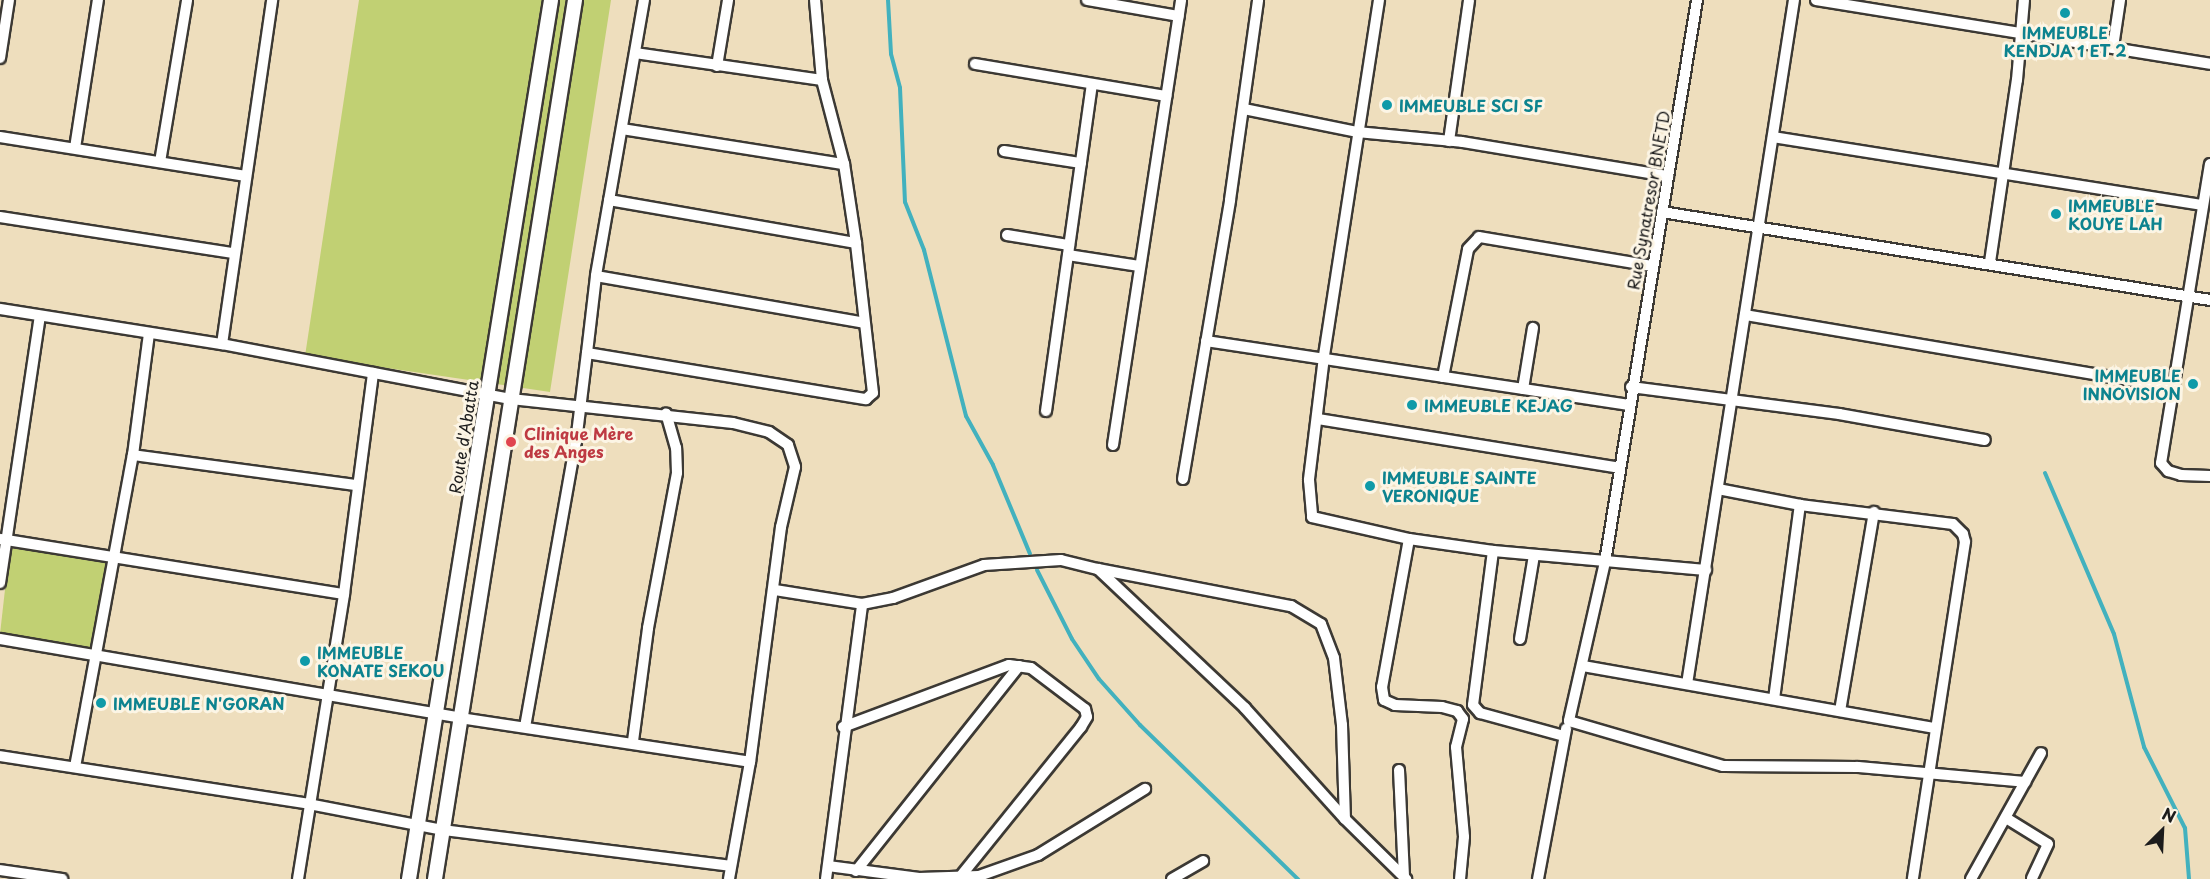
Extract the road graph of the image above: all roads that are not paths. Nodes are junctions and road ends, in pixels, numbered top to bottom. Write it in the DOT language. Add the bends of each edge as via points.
graph roads {
  1 [pos="9,0"];
  2 [pos="98,0"];
  3 [pos="187,0"];
  4 [pos="272,0"];
  5 [pos="551,0"];
  6 [pos="575,0"];
  7 [pos="644,0"];
  8 [pos="728,0"];
  9 [pos="815,0"];
  10 [pos="1087,0"];
  11 [pos="1181,0"];
  12 [pos="1257,0"];
  13 [pos="1379,0"];
  14 [pos="1469,0"];
  15 [pos="1697,0"];
  16 [pos="1794,0"];
  17 [pos="1816,0"];
  18 [pos="2025,0"];
  19 [pos="2120,0"];
  20 [pos="1179,16"];
  21 [pos="2019,32"];
  22 [pos="2112,47"];
  23 [pos="635,53"];
  24 [pos="0,54"];
  25 [pos="975,64"];
  26 [pos="2210,64"];
  27 [pos="717,66"];
  28 [pos="822,80"];
  29 [pos="1092,84"];
  30 [pos="1166,96"];
  31 [pos="1244,109"];
  32 [pos="622,129"];
  33 [pos="1357,132"];
  34 [pos="0,137"];
  35 [pos="1773,137"];
  36 [pos="1449,141"];
  37 [pos="75,148"];
  38 [pos="1004,151"];
  39 [pos="160,162"];
  40 [pos="1081,163"];
  41 [pos="844,164"];
  42 [pos="2210,164"];
  43 [pos="2004,174"];
  44 [pos="246,176"];
  45 [pos="1668,176"];
  46 [pos="609,200"];
  47 [pos="2203,206"];
  48 [pos="1662,212"];
  49 [pos="0,217"];
  50 [pos="1759,225"];
  51 [pos="1007,236"];
  52 [pos="856,243"];
  53 [pos="1069,250"];
  54 [pos="234,253"];
  55 [pos="1990,262"];
  56 [pos="1139,266"];
  57 [pos="1652,266"];
  58 [pos="596,276"];
  59 [pos="2187,297"];
  60 [pos="2210,300"];
  61 [pos="0,309"];
  62 [pos="1745,315"];
  63 [pos="40,316"];
  64 [pos="864,322"];
  65 [pos="1533,328"];
  66 [pos="149,333"];
  67 [pos="1206,340"];
  68 [pos="222,344"];
  69 [pos="586,353"];
  70 [pos="1324,357"];
  71 [pos="373,373"];
  72 [pos="1443,377"];
  73 [pos="1631,387"];
  74 [pos="2170,387"];
  75 [pos="1523,389"];
  76 [pos="486,395"];
  77 [pos="511,399"];
  78 [pos="1730,399"];
  79 [pos="1629,405"];
  80 [pos="580,409"];
  81 [pos="1046,411"];
  82 [pos="666,414"];
  83 [pos="1318,419"];
  84 [pos="1985,440"];
  85 [pos="1113,445"];
  86 [pos="133,455"];
  87 [pos="1619,468"];
  88 [pos="2210,476"];
  89 [pos="1183,479"];
  90 [pos="356,485"];
  91 [pos="1718,489"];
  92 [pos="1800,505"];
  93 [pos="1874,512"];
  94 [pos="3,539"];
  95 [pos="1409,539"];
  96 [pos="1493,551"];
  97 [pos="114,555"];
  98 [pos="1534,555"];
  99 [pos="1605,562"];
  100 [pos="1098,569"];
  101 [pos="1706,570"];
  102 [pos="0,583"];
  103 [pos="776,590"];
  104 [pos="344,594"];
  105 [pos="862,604"];
  106 [pos="0,639"];
  107 [pos="1520,639"];
  108 [pos="94,657"];
  109 [pos="1019,666"];
  110 [pos="1583,666"];
  111 [pos="1687,684"];
  112 [pos="328,696"];
  113 [pos="1774,699"];
  114 [pos="1840,711"];
  115 [pos="438,714"];
  116 [pos="460,718"];
  117 [pos="1569,721"];
  118 [pos="525,727"];
  119 [pos="843,727"];
  120 [pos="1934,728"];
  121 [pos="1564,736"];
  122 [pos="633,741"];
  123 [pos="2041,753"];
  124 [pos="0,756"];
  125 [pos="750,762"];
  126 [pos="75,767"];
  127 [pos="1399,770"];
  128 [pos="1929,774"];
  129 [pos="2025,782"];
  130 [pos="1145,789"];
  131 [pos="309,804"];
  132 [pos="2006,818"];
  133 [pos="1345,819"];
  134 [pos="417,826"];
  135 [pos="443,830"];
  136 [pos="1203,861"];
  137 [pos="730,866"];
  138 [pos="828,866"];
  139 [pos="0,870"];
  140 [pos="856,871"];
  141 [pos="960,877"];
  142 [pos="62,879"];
  143 [pos="298,879"];
  144 [pos="409,879"];
  145 [pos="435,879"];
  146 [pos="729,879"];
  147 [pos="826,879"];
  148 [pos="1172,879"];
  149 [pos="1405,879"];
  150 [pos="1460,879"];
  151 [pos="1538,879"];
  152 [pos="1913,879"];
  153 [pos="1971,879"];
  154 [pos="2032,879"];
  1 -- 24 [label="street"];
  2 -- 37 [label="street"];
  3 -- 39 [label="street"];
  4 -- 44 [label="street"];
  5 -- 76 [label="street, Route d'Abatta"];
  6 -- 77 [label="street"];
  7 -- 23 [label="street"];
  8 -- 27 [label="street"];
  9 -- 28 [label="street"];
  10 -- 20 [label="street"];
  11 -- 20 [label="street"];
  12 -- 31 [label="street"];
  13 -- 33 [label="street"];
  14 -- 36 [label="street"];
  15 -- 45 [label="street, Rue Synatresor BNETD"];
  16 -- 35 [label="street"];
  17 -- 21 [label="street"];
  18 -- 21 [label="street"];
  19 -- 22 [label="street"];
  20 -- 30 [label="street"];
  21 -- 22 [label="street"];
  21 -- 43 [label="street" via="2017,80"];
  22 -- 26 [label="street"];
  23 -- 27 [label="street"];
  23 -- 32 [label="street"];
  25 -- 29 [label="street"];
  27 -- 28 [label="street"];
  28 -- 41 [label="street"];
  29 -- 30 [label="street"];
  29 -- 40 [label="street"];
  30 -- 56 [label="street"];
  31 -- 33 [label="street"];
  31 -- 67 [label="street"];
  32 -- 41 [label="street"];
  32 -- 46 [label="street"];
  33 -- 36 [label="street"];
  33 -- 70 [label="street"];
  34 -- 37 [label="street"];
  35 -- 43 [label="street"];
  35 -- 50 [label="street"];
  36 -- 45 [label="street"];
  37 -- 39 [label="street"];
  38 -- 40 [label="street"];
  39 -- 44 [label="street"];
  40 -- 53 [label="street"];
  41 -- 52 [label="street"];
  42 -- 47 [label="street"];
  43 -- 47 [label="street"];
  43 -- 55 [label="street"];
  44 -- 54 [label="street"];
  45 -- 48 [label="street, Rue Synatresor BNETD"];
  46 -- 52 [label="street"];
  46 -- 58 [label="street"];
  47 -- 59 [label="street"];
  48 -- 50 [label="street"];
  48 -- 57 [label="street, Rue Synatresor BNETD"];
  49 -- 54 [label="street"];
  50 -- 55 [label="street"];
  50 -- 62 [label="street"];
  51 -- 53 [label="street"];
  52 -- 64 [label="street"];
  53 -- 56 [label="street"];
  53 -- 81 [label="street"];
  54 -- 68 [label="street"];
  55 -- 59 [label="street"];
  56 -- 85 [label="street"];
  57 -- 72 [label="street" via="1479,237 1468,249"];
  57 -- 73 [label="street, Rue Synatresor BNETD"];
  58 -- 64 [label="street"];
  58 -- 69 [label="street"];
  59 -- 60 [label="street"];
  59 -- 74 [label="street"];
  61 -- 63 [label="street"];
  62 -- 74 [label="street"];
  62 -- 78 [label="street"];
  63 -- 66 [label="street"];
  63 -- 94 [label="street"];
  64 -- 69 [label="street" via="873,393 866,399"];
  65 -- 75 [label="street"];
  66 -- 68 [label="street"];
  66 -- 86 [label="street"];
  67 -- 70 [label="street"];
  67 -- 89 [label="street"];
  68 -- 71 [label="street"];
  69 -- 80 [label="street"];
  70 -- 72 [label="street"];
  70 -- 83 [label="street"];
  71 -- 76 [label="street"];
  71 -- 90 [label="street"];
  72 -- 75 [label="street"];
  73 -- 78 [label="street"];
  73 -- 79 [label="street, Rue Synatresor BNETD"];
  74 -- 88 [label="street" via="2161,463 2168,471"];
  75 -- 79 [label="street"];
  76 -- 77 [label="street"];
  76 -- 115 [label="street, Route d'Abatta"];
  77 -- 80 [label="street"];
  77 -- 116 [label="street"];
  78 -- 84 [label="street"];
  78 -- 91 [label="street"];
  79 -- 87 [label="street, Rue Synatresor BNETD"];
  80 -- 82 [label="street"];
  80 -- 118 [label="street"];
  82 -- 103 [label="street" via="742,425 769,432 788,445 795,467 781,527"];
  82 -- 122 [label="street" via="676,448 677,473 648,628"];
  83 -- 87 [label="street"];
  83 -- 95 [label="street" via="1309,480 1312,517"];
  86 -- 90 [label="street"];
  86 -- 97 [label="street"];
  87 -- 99 [label="street, Rue Synatresor BNETD"];
  90 -- 104 [label="street"];
  91 -- 92 [label="street"];
  91 -- 101 [label="street"];
  92 -- 93 [label="street"];
  92 -- 113 [label="street"];
  93 -- 114 [label="street"];
  93 -- 120 [label="street" via="1953,524 1963,534 1965,542"];
  94 -- 97 [label="street"];
  94 -- 102 [label="street"];
  95 -- 96 [label="street"];
  95 -- 150 [label="street" via="1382,687 1384,700 1395,705 1442,707 1457,711 1463,720 1456,747 1464,837"];
  96 -- 98 [label="street"];
  96 -- 121 [label="street" via="1473,705 1480,713"];
  97 -- 104 [label="street"];
  97 -- 108 [label="street"];
  98 -- 99 [label="street"];
  98 -- 107 [label="street"];
  99 -- 101 [label="street"];
  99 -- 110 [label="street, Rue Synatresor BNETD"];
  100 -- 105 [label="street" via="1062,560 984,565 893,598"];
  100 -- 133 [label="street" via="1245,708"];
  100 -- 133 [label="street" via="1291,606 1320,624 1334,658 1342,725"];
  101 -- 111 [label="street"];
  103 -- 105 [label="street"];
  103 -- 125 [label="street"];
  104 -- 112 [label="street"];
  105 -- 119 [label="street"];
  106 -- 108 [label="street"];
  108 -- 112 [label="street"];
  108 -- 126 [label="street"];
  109 -- 119 [label="street" via="998,668"];
  109 -- 140 [label="street"];
  109 -- 141 [label="street" via="1031,668 1085,709 1087,717"];
  110 -- 111 [label="street"];
  110 -- 117 [label="street, Rue Synatresor BNETD"];
  111 -- 113 [label="street"];
  112 -- 115 [label="street"];
  112 -- 131 [label="street"];
  113 -- 114 [label="street"];
  114 -- 120 [label="street"];
  115 -- 116 [label="street"];
  115 -- 134 [label="street, Route d'Abatta"];
  116 -- 118 [label="street"];
  116 -- 135 [label="street"];
  117 -- 121 [label="street, Rue Synatresor BNETD"];
  117 -- 128 [label="street" via="1723,766 1858,767"];
  118 -- 122 [label="street"];
  119 -- 138 [label="street"];
  120 -- 128 [label="street"];
  121 -- 151 [label="street, Rue Synatresor BNETD"];
  122 -- 125 [label="street"];
  123 -- 129 [label="street"];
  124 -- 126 [label="street"];
  125 -- 137 [label="street"];
  126 -- 131 [label="street"];
  127 -- 149 [label="street"];
  128 -- 129 [label="street"];
  128 -- 152 [label="street"];
  129 -- 132 [label="street"];
  130 -- 141 [label="street" via="1038,855 978,876"];
  131 -- 134 [label="street"];
  131 -- 143 [label="street"];
  132 -- 153 [label="street"];
  132 -- 154 [label="street" via="2048,844"];
  133 -- 149 [label="street"];
  134 -- 135 [label="street"];
  134 -- 144 [label="street, Route d'Abatta"];
  135 -- 137 [label="street"];
  135 -- 145 [label="street"];
  136 -- 148 [label="street"];
  137 -- 146 [label="street"];
  138 -- 140 [label="street"];
  138 -- 147 [label="street"];
  139 -- 142 [label="street"];
  140 -- 141 [label="street" via="919,878"];
}
